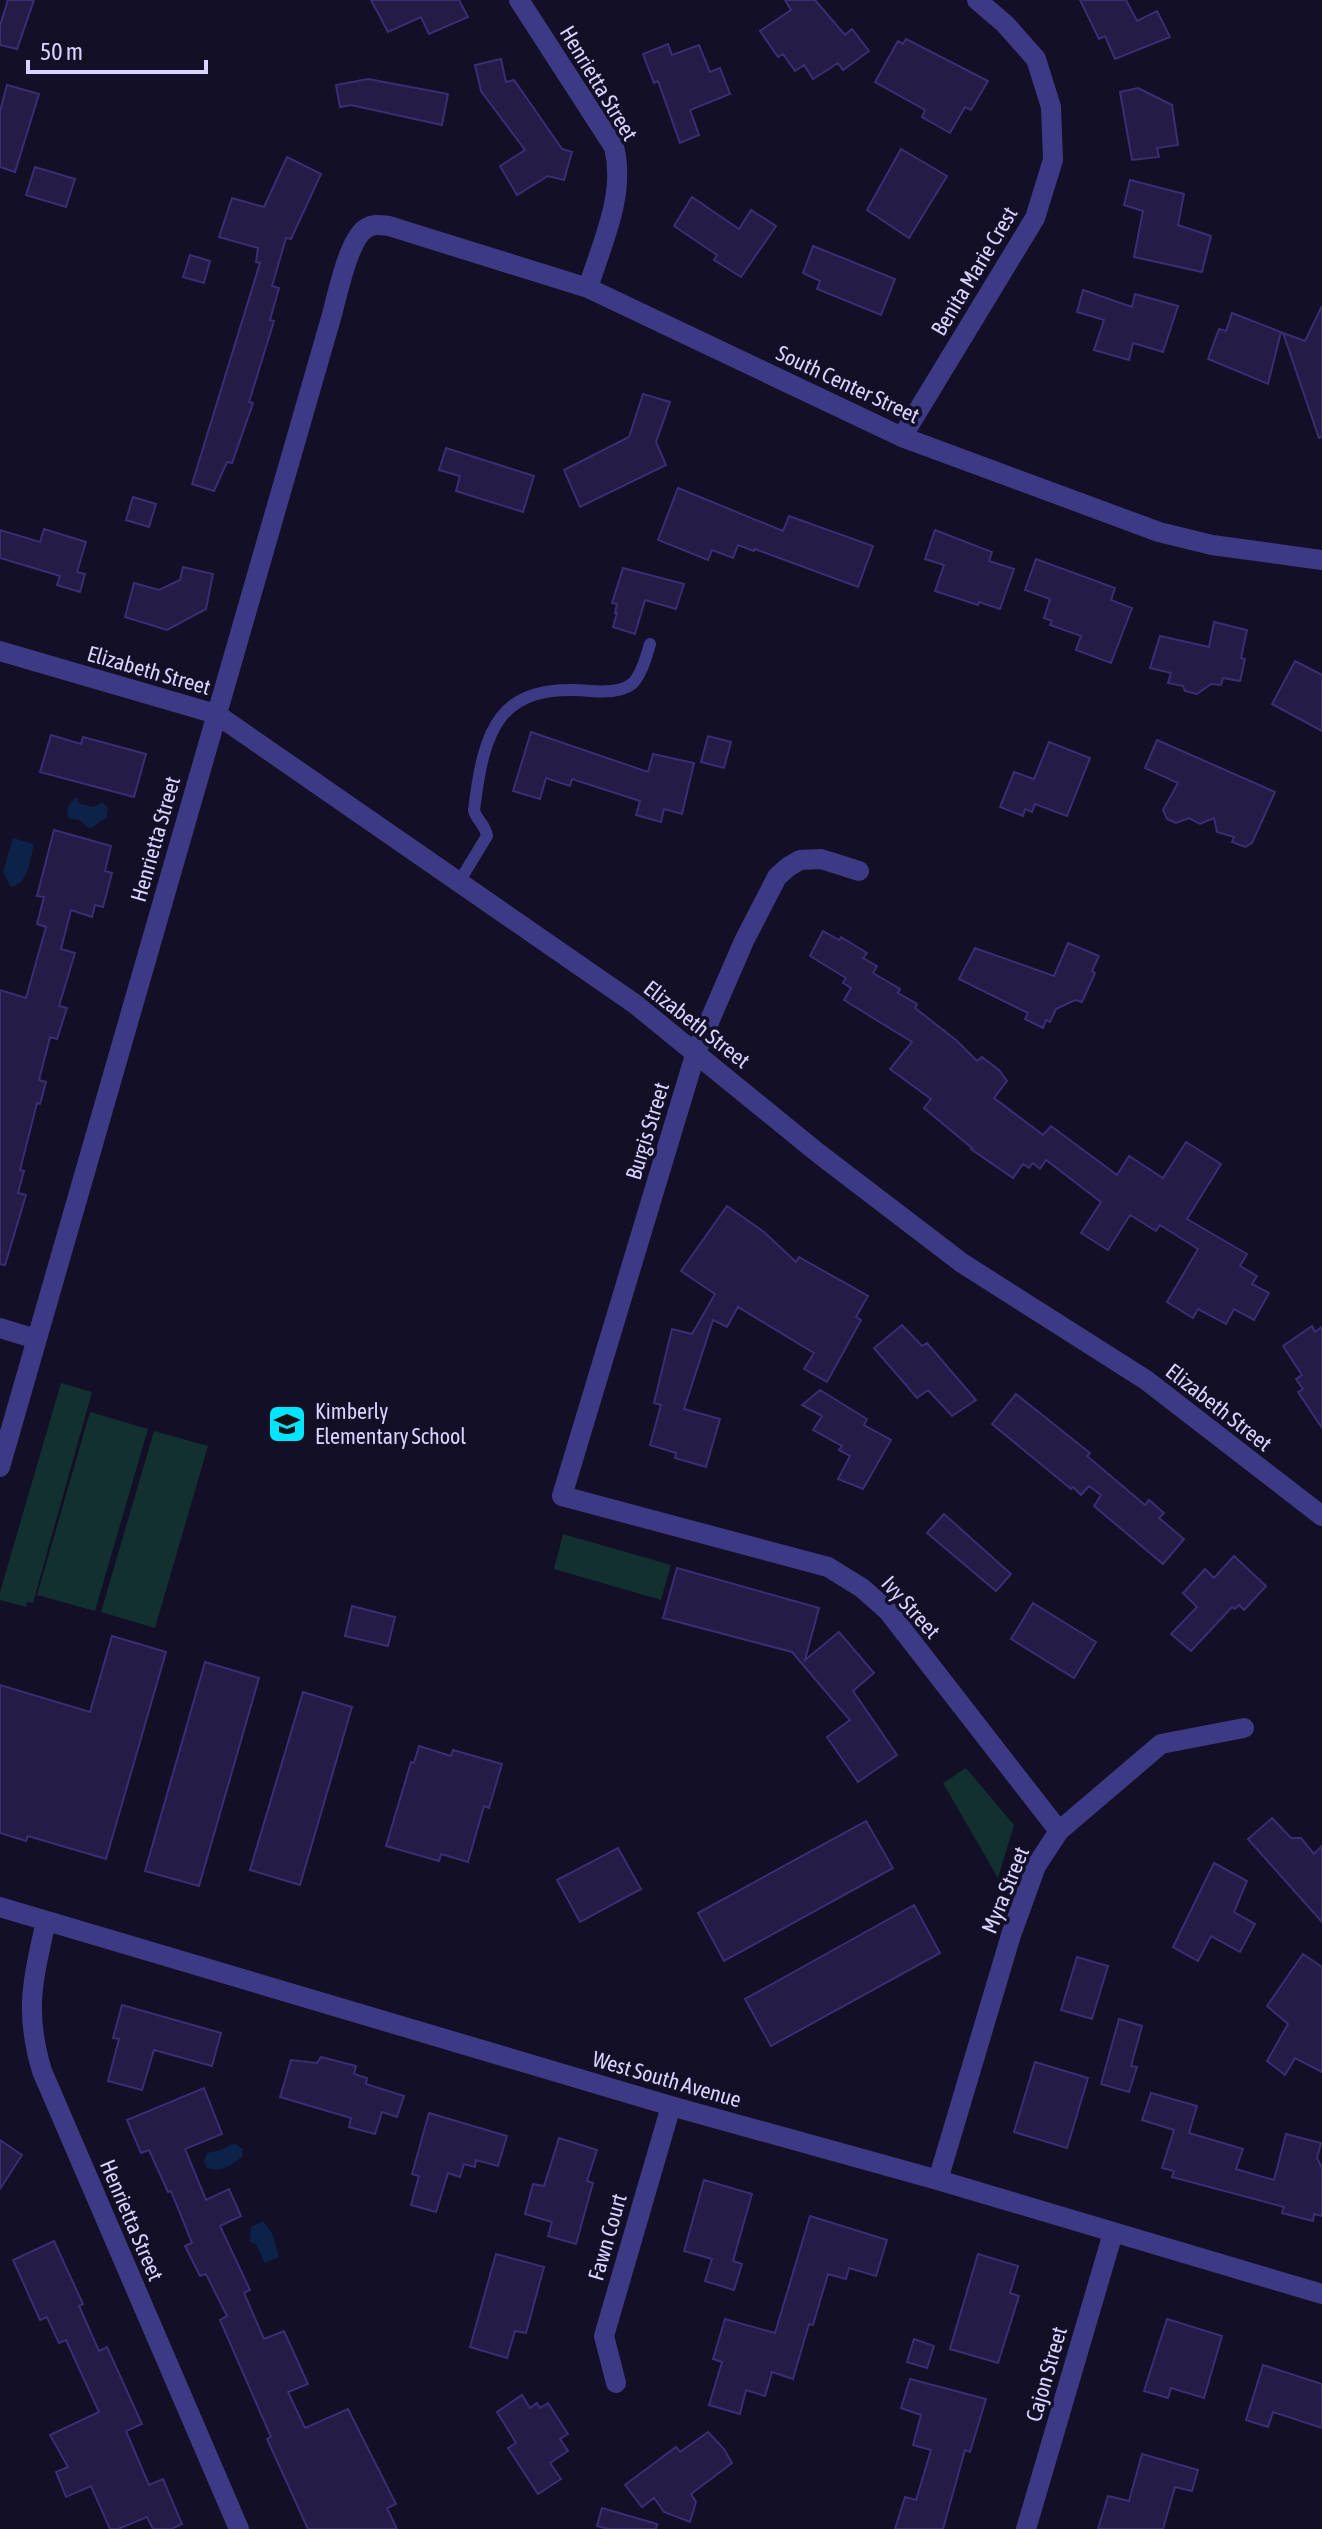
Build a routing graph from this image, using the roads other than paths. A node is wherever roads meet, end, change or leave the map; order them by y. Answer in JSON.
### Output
{"nodes":[{"id":1,"x":519,"y":0,"type":"edge"},
{"id":2,"x":977,"y":0,"type":"edge"},
{"id":3,"x":365,"y":229,"type":"joint"},
{"id":4,"x":588,"y":288,"type":"junction"},
{"id":5,"x":902,"y":437,"type":"junction"},
{"id":6,"x":1322,"y":560,"type":"edge"},
{"id":7,"x":650,"y":644,"type":"dead end"},
{"id":8,"x":0,"y":651,"type":"edge"},
{"id":9,"x":216,"y":714,"type":"junction"},
{"id":10,"x":859,"y":871,"type":"dead end"},
{"id":11,"x":459,"y":882,"type":"junction"},
{"id":12,"x":696,"y":1052,"type":"junction"},
{"id":13,"x":0,"y":1328,"type":"edge"},
{"id":14,"x":36,"y":1339,"type":"junction"},
{"id":15,"x":0,"y":1467,"type":"edge"},
{"id":16,"x":562,"y":1496,"type":"joint"},
{"id":17,"x":1322,"y":1516,"type":"edge"},
{"id":18,"x":1244,"y":1728,"type":"dead end"},
{"id":19,"x":1059,"y":1831,"type":"junction"},
{"id":20,"x":0,"y":1907,"type":"edge"},
{"id":21,"x":46,"y":1921,"type":"junction"},
{"id":22,"x":671,"y":2106,"type":"junction"},
{"id":23,"x":938,"y":2180,"type":"junction"},
{"id":24,"x":1113,"y":2233,"type":"junction"},
{"id":25,"x":1322,"y":2294,"type":"edge"},
{"id":26,"x":616,"y":2383,"type":"dead end"},
{"id":27,"x":239,"y":2529,"type":"edge"},
{"id":28,"x":1026,"y":2529,"type":"edge"}],
"edges":[{"from":1,"to":4,"type":"street","name":"Henrietta Street"},
{"from":2,"to":5,"type":"street","name":"Benita Marie Crest"},
{"from":3,"to":4,"type":"street","name":"South Center Street"},
{"from":3,"to":9,"type":"street","name":"Henrietta Street"},
{"from":4,"to":5,"type":"street","name":"South Center Street"},
{"from":5,"to":6,"type":"street","name":"South Center Street"},
{"from":7,"to":11,"type":"lane"},
{"from":8,"to":9,"type":"street","name":"Elizabeth Street"},
{"from":9,"to":11,"type":"street","name":"Elizabeth Street"},
{"from":9,"to":14,"type":"street","name":"Henrietta Street"},
{"from":10,"to":12,"type":"street","name":"Burgis Street"},
{"from":11,"to":12,"type":"street","name":"Elizabeth Street"},
{"from":12,"to":16,"type":"street","name":"Burgis Street"},
{"from":12,"to":17,"type":"street","name":"Elizabeth Street"},
{"from":13,"to":14,"type":"street"},
{"from":14,"to":15,"type":"street","name":"Henrietta Street"},
{"from":16,"to":19,"type":"street","name":"Ivy Street"},
{"from":18,"to":19,"type":"street","name":"Myra Street"},
{"from":19,"to":23,"type":"street","name":"Myra Street"},
{"from":20,"to":21,"type":"street","name":"West South Avenue"},
{"from":21,"to":22,"type":"street","name":"West South Avenue"},
{"from":21,"to":27,"type":"street","name":"Henrietta Street"},
{"from":22,"to":23,"type":"street","name":"West South Avenue"},
{"from":22,"to":26,"type":"street","name":"Fawn Court"},
{"from":23,"to":24,"type":"street","name":"West South Avenue"},
{"from":24,"to":25,"type":"street","name":"West South Avenue"},
{"from":24,"to":28,"type":"street","name":"Cajon Street"}]}
